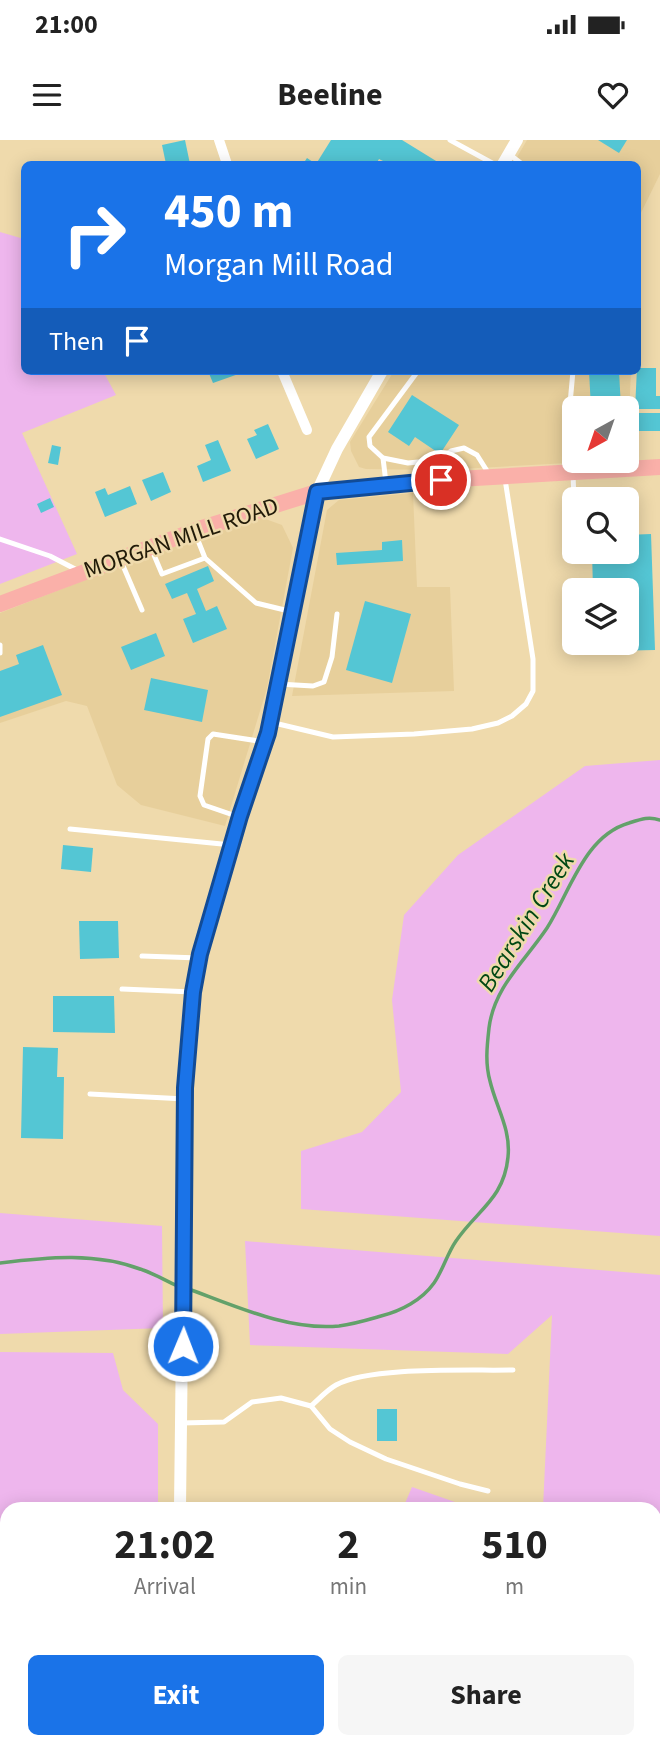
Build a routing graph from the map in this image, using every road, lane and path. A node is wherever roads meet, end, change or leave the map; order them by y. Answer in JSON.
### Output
{"nodes":[{"id":1,"x":219,"y":140,"type":"edge"},
{"id":2,"x":450,"y":140,"type":"edge"},
{"id":3,"x":517,"y":140,"type":"edge"},
{"id":4,"x":506,"y":160,"type":"edge"},
{"id":5,"x":226,"y":161,"type":"edge"},
{"id":6,"x":488,"y":161,"type":"edge"},
{"id":7,"x":284,"y":375,"type":"edge"},
{"id":8,"x":380,"y":375,"type":"edge"},
{"id":9,"x":415,"y":375,"type":"edge"},
{"id":10,"x":573,"y":375,"type":"edge"},
{"id":11,"x":572,"y":396,"type":"edge"},
{"id":12,"x":307,"y":430,"type":"dead end"},
{"id":13,"x":383,"y":458,"type":"junction"},
{"id":14,"x":660,"y":468,"type":"edge"},
{"id":15,"x":639,"y":469,"type":"edge"},
{"id":16,"x":562,"y":472,"type":"edge"},
{"id":17,"x":498,"y":476,"type":"junction"},
{"id":18,"x":386,"y":485,"type":"junction"},
{"id":19,"x":317,"y":492,"type":"junction"},
{"id":20,"x":194,"y":531,"type":"junction"},
{"id":21,"x":0,"y":539,"type":"edge"},
{"id":22,"x":151,"y":547,"type":"junction"},
{"id":23,"x":205,"y":558,"type":"junction"},
{"id":24,"x":120,"y":559,"type":"junction"},
{"id":25,"x":82,"y":572,"type":"junction"},
{"id":26,"x":0,"y":604,"type":"edge"},
{"id":27,"x":142,"y":610,"type":"dead end"},
{"id":28,"x":293,"y":612,"type":"junction"},
{"id":29,"x":337,"y":614,"type":"dead end"},
{"id":30,"x":0,"y":645,"type":"edge"},
{"id":31,"x":0,"y":653,"type":"edge"},
{"id":32,"x":278,"y":684,"type":"junction"},
{"id":33,"x":270,"y":722,"type":"junction"},
{"id":34,"x":265,"y":741,"type":"junction"},
{"id":35,"x":240,"y":818,"type":"junction"},
{"id":36,"x":70,"y":829,"type":"dead end"},
{"id":37,"x":232,"y":845,"type":"junction"},
{"id":38,"x":142,"y":956,"type":"dead end"},
{"id":39,"x":199,"y":958,"type":"junction"},
{"id":40,"x":122,"y":989,"type":"dead end"},
{"id":41,"x":193,"y":992,"type":"junction"},
{"id":42,"x":90,"y":1094,"type":"dead end"},
{"id":43,"x":185,"y":1099,"type":"junction"},
{"id":44,"x":513,"y":1370,"type":"dead end"},
{"id":45,"x":311,"y":1406,"type":"junction"},
{"id":46,"x":181,"y":1423,"type":"junction"},
{"id":47,"x":488,"y":1491,"type":"dead end"},
{"id":48,"x":180,"y":1502,"type":"edge"}],
"edges":[{"from":1,"to":5,"type":"street"},
{"from":2,"to":6,"type":"lane"},
{"from":3,"to":4,"type":"street"},
{"from":7,"to":12,"type":"street"},
{"from":8,"to":19,"type":"street"},
{"from":9,"to":13,"type":"lane"},
{"from":10,"to":11,"type":"lane"},
{"from":13,"to":17,"type":"lane"},
{"from":13,"to":18,"type":"lane"},
{"from":14,"to":15,"type":"main road","name":"MORGAN MILL ROAD"},
{"from":16,"to":17,"type":"main road","name":"MORGAN MILL ROAD"},
{"from":17,"to":18,"type":"main road","name":"MORGAN MILL ROAD"},
{"from":17,"to":33,"type":"lane"},
{"from":18,"to":19,"type":"main road","name":"MORGAN MILL ROAD"},
{"from":19,"to":20,"type":"main road","name":"MORGAN MILL ROAD"},
{"from":19,"to":28,"type":"street"},
{"from":20,"to":22,"type":"main road","name":"MORGAN MILL ROAD"},
{"from":20,"to":23,"type":"lane"},
{"from":21,"to":25,"type":"lane"},
{"from":22,"to":23,"type":"lane"},
{"from":22,"to":24,"type":"main road","name":"MORGAN MILL ROAD"},
{"from":23,"to":28,"type":"lane"},
{"from":24,"to":25,"type":"main road","name":"MORGAN MILL ROAD"},
{"from":24,"to":27,"type":"lane"},
{"from":25,"to":26,"type":"main road","name":"MORGAN MILL ROAD"},
{"from":28,"to":32,"type":"street"},
{"from":29,"to":32,"type":"lane"},
{"from":30,"to":31,"type":"lane"},
{"from":32,"to":33,"type":"street"},
{"from":33,"to":34,"type":"street"},
{"from":34,"to":35,"type":"street"},
{"from":34,"to":35,"type":"lane"},
{"from":35,"to":37,"type":"street"},
{"from":36,"to":37,"type":"lane"},
{"from":37,"to":39,"type":"street"},
{"from":38,"to":39,"type":"lane"},
{"from":39,"to":41,"type":"street"},
{"from":40,"to":41,"type":"lane"},
{"from":41,"to":43,"type":"street"},
{"from":42,"to":43,"type":"lane"},
{"from":43,"to":46,"type":"street"},
{"from":44,"to":45,"type":"lane"},
{"from":45,"to":46,"type":"lane"},
{"from":45,"to":47,"type":"lane"},
{"from":46,"to":48,"type":"street"}]}
